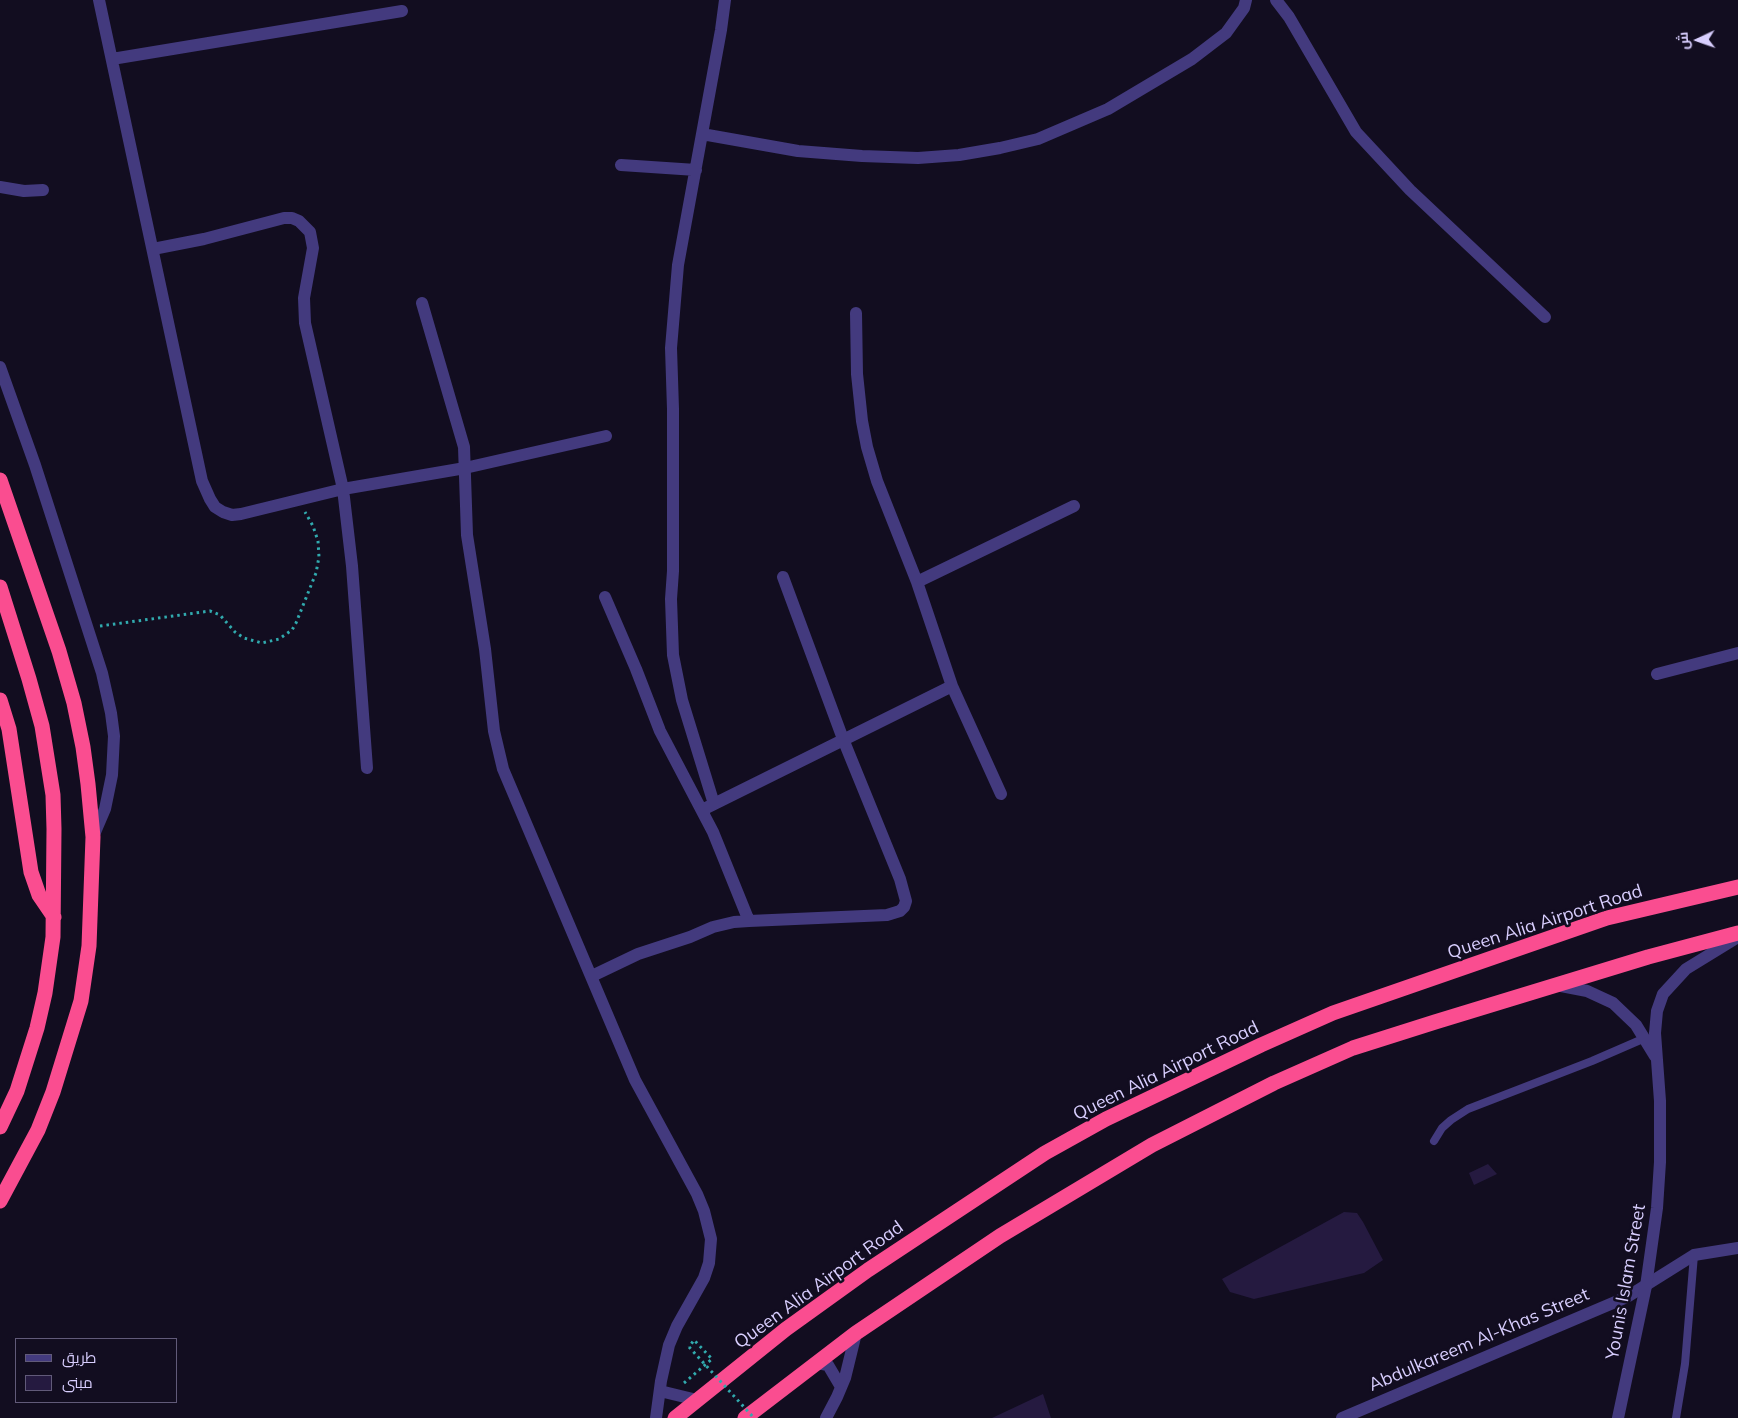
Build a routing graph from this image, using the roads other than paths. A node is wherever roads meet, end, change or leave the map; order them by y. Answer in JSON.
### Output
{"nodes":[{"id":1,"x":99,"y":0,"type":"edge"},
{"id":2,"x":724,"y":0,"type":"edge"},
{"id":3,"x":1246,"y":0,"type":"edge"},
{"id":4,"x":1276,"y":0,"type":"edge"},
{"id":5,"x":402,"y":11,"type":"dead end"},
{"id":6,"x":112,"y":59,"type":"junction"},
{"id":7,"x":702,"y":134,"type":"junction"},
{"id":8,"x":621,"y":165,"type":"dead end"},
{"id":9,"x":696,"y":170,"type":"junction"},
{"id":10,"x":0,"y":187,"type":"edge"},
{"id":11,"x":43,"y":190,"type":"dead end"},
{"id":12,"x":153,"y":249,"type":"junction"},
{"id":13,"x":422,"y":303,"type":"dead end"},
{"id":14,"x":856,"y":313,"type":"dead end"},
{"id":15,"x":1545,"y":317,"type":"dead end"},
{"id":16,"x":0,"y":367,"type":"edge"},
{"id":17,"x":606,"y":436,"type":"dead end"},
{"id":18,"x":465,"y":468,"type":"junction"},
{"id":19,"x":0,"y":480,"type":"edge"},
{"id":20,"x":343,"y":489,"type":"junction"},
{"id":21,"x":1074,"y":506,"type":"dead end"},
{"id":22,"x":783,"y":578,"type":"dead end"},
{"id":23,"x":917,"y":582,"type":"junction"},
{"id":24,"x":0,"y":587,"type":"edge"},
{"id":25,"x":605,"y":597,"type":"dead end"},
{"id":26,"x":1738,"y":653,"type":"edge"},
{"id":27,"x":1657,"y":674,"type":"dead end"},
{"id":28,"x":952,"y":686,"type":"junction"},
{"id":29,"x":0,"y":700,"type":"edge"},
{"id":30,"x":4,"y":726,"type":"edge"},
{"id":31,"x":843,"y":739,"type":"junction"},
{"id":32,"x":367,"y":768,"type":"dead end"},
{"id":33,"x":1001,"y":794,"type":"dead end"},
{"id":34,"x":714,"y":804,"type":"junction"},
{"id":35,"x":702,"y":810,"type":"junction"},
{"id":36,"x":93,"y":837,"type":"junction"},
{"id":37,"x":1738,"y":887,"type":"edge"},
{"id":38,"x":54,"y":917,"type":"junction"},
{"id":39,"x":749,"y":921,"type":"junction"},
{"id":40,"x":1738,"y":933,"type":"edge"},
{"id":41,"x":1738,"y":937,"type":"edge"},
{"id":42,"x":592,"y":976,"type":"junction"},
{"id":43,"x":1556,"y":985,"type":"junction"},
{"id":44,"x":1645,"y":1038,"type":"junction"},
{"id":45,"x":1657,"y":1060,"type":"junction"},
{"id":46,"x":0,"y":1126,"type":"edge"},
{"id":47,"x":1434,"y":1141,"type":"dead end"},
{"id":48,"x":0,"y":1202,"type":"edge"},
{"id":49,"x":1738,"y":1248,"type":"edge"},
{"id":50,"x":1694,"y":1255,"type":"junction"},
{"id":51,"x":1646,"y":1286,"type":"junction"},
{"id":52,"x":856,"y":1333,"type":"junction"},
{"id":53,"x":816,"y":1363,"type":"junction"},
{"id":54,"x":841,"y":1387,"type":"junction"},
{"id":55,"x":660,"y":1391,"type":"junction"},
{"id":56,"x":697,"y":1400,"type":"junction"},
{"id":57,"x":656,"y":1418,"type":"edge"},
{"id":58,"x":675,"y":1418,"type":"edge"},
{"id":59,"x":745,"y":1418,"type":"edge"},
{"id":60,"x":826,"y":1418,"type":"edge"},
{"id":61,"x":1342,"y":1418,"type":"edge"},
{"id":62,"x":1618,"y":1418,"type":"edge"},
{"id":63,"x":1676,"y":1418,"type":"edge"}],
"edges":[{"from":1,"to":6,"type":"street"},
{"from":2,"to":7,"type":"street"},
{"from":3,"to":7,"type":"street"},
{"from":4,"to":15,"type":"street"},
{"from":5,"to":6,"type":"street"},
{"from":6,"to":12,"type":"street"},
{"from":7,"to":9,"type":"street"},
{"from":8,"to":9,"type":"street"},
{"from":9,"to":34,"type":"street"},
{"from":10,"to":11,"type":"street"},
{"from":12,"to":20,"type":"street"},
{"from":12,"to":20,"type":"street"},
{"from":13,"to":18,"type":"street"},
{"from":14,"to":23,"type":"street"},
{"from":16,"to":36,"type":"street"},
{"from":17,"to":18,"type":"street"},
{"from":18,"to":20,"type":"street"},
{"from":18,"to":42,"type":"street"},
{"from":19,"to":36,"type":"highway"},
{"from":20,"to":32,"type":"street"},
{"from":21,"to":23,"type":"street"},
{"from":22,"to":31,"type":"street"},
{"from":23,"to":28,"type":"street"},
{"from":24,"to":38,"type":"highway"},
{"from":25,"to":35,"type":"street"},
{"from":26,"to":27,"type":"street"},
{"from":28,"to":31,"type":"street"},
{"from":28,"to":33,"type":"street"},
{"from":29,"to":30,"type":"highway"},
{"from":30,"to":38,"type":"highway"},
{"from":31,"to":34,"type":"street"},
{"from":31,"to":39,"type":"street"},
{"from":34,"to":35,"type":"street"},
{"from":35,"to":39,"type":"street"},
{"from":36,"to":48,"type":"highway"},
{"from":37,"to":56,"type":"highway","name":"Queen Alia Airport Road"},
{"from":38,"to":46,"type":"highway"},
{"from":39,"to":42,"type":"street"},
{"from":40,"to":43,"type":"highway"},
{"from":41,"to":45,"type":"street","name":"Younis Islam Street"},
{"from":42,"to":55,"type":"street"},
{"from":43,"to":44,"type":"street","name":"Younis Islam Street"},
{"from":43,"to":52,"type":"highway"},
{"from":44,"to":45,"type":"street","name":"Younis Islam Street"},
{"from":44,"to":47,"type":"lane"},
{"from":45,"to":51,"type":"street","name":"Younis Islam Street"},
{"from":49,"to":50,"type":"street","name":"Abdulkareem Al-Khas Street"},
{"from":50,"to":51,"type":"street","name":"Abdulkareem Al-Khas Street"},
{"from":50,"to":63,"type":"lane"},
{"from":51,"to":61,"type":"street","name":"Abdulkareem Al-Khas Street"},
{"from":51,"to":62,"type":"street","name":"Younis Islam Street"},
{"from":52,"to":53,"type":"highway"},
{"from":52,"to":54,"type":"street"},
{"from":53,"to":54,"type":"street"},
{"from":53,"to":59,"type":"highway"},
{"from":54,"to":60,"type":"street"},
{"from":55,"to":56,"type":"street"},
{"from":55,"to":57,"type":"street"},
{"from":56,"to":58,"type":"highway","name":"Queen Alia Airport Road"}]}
